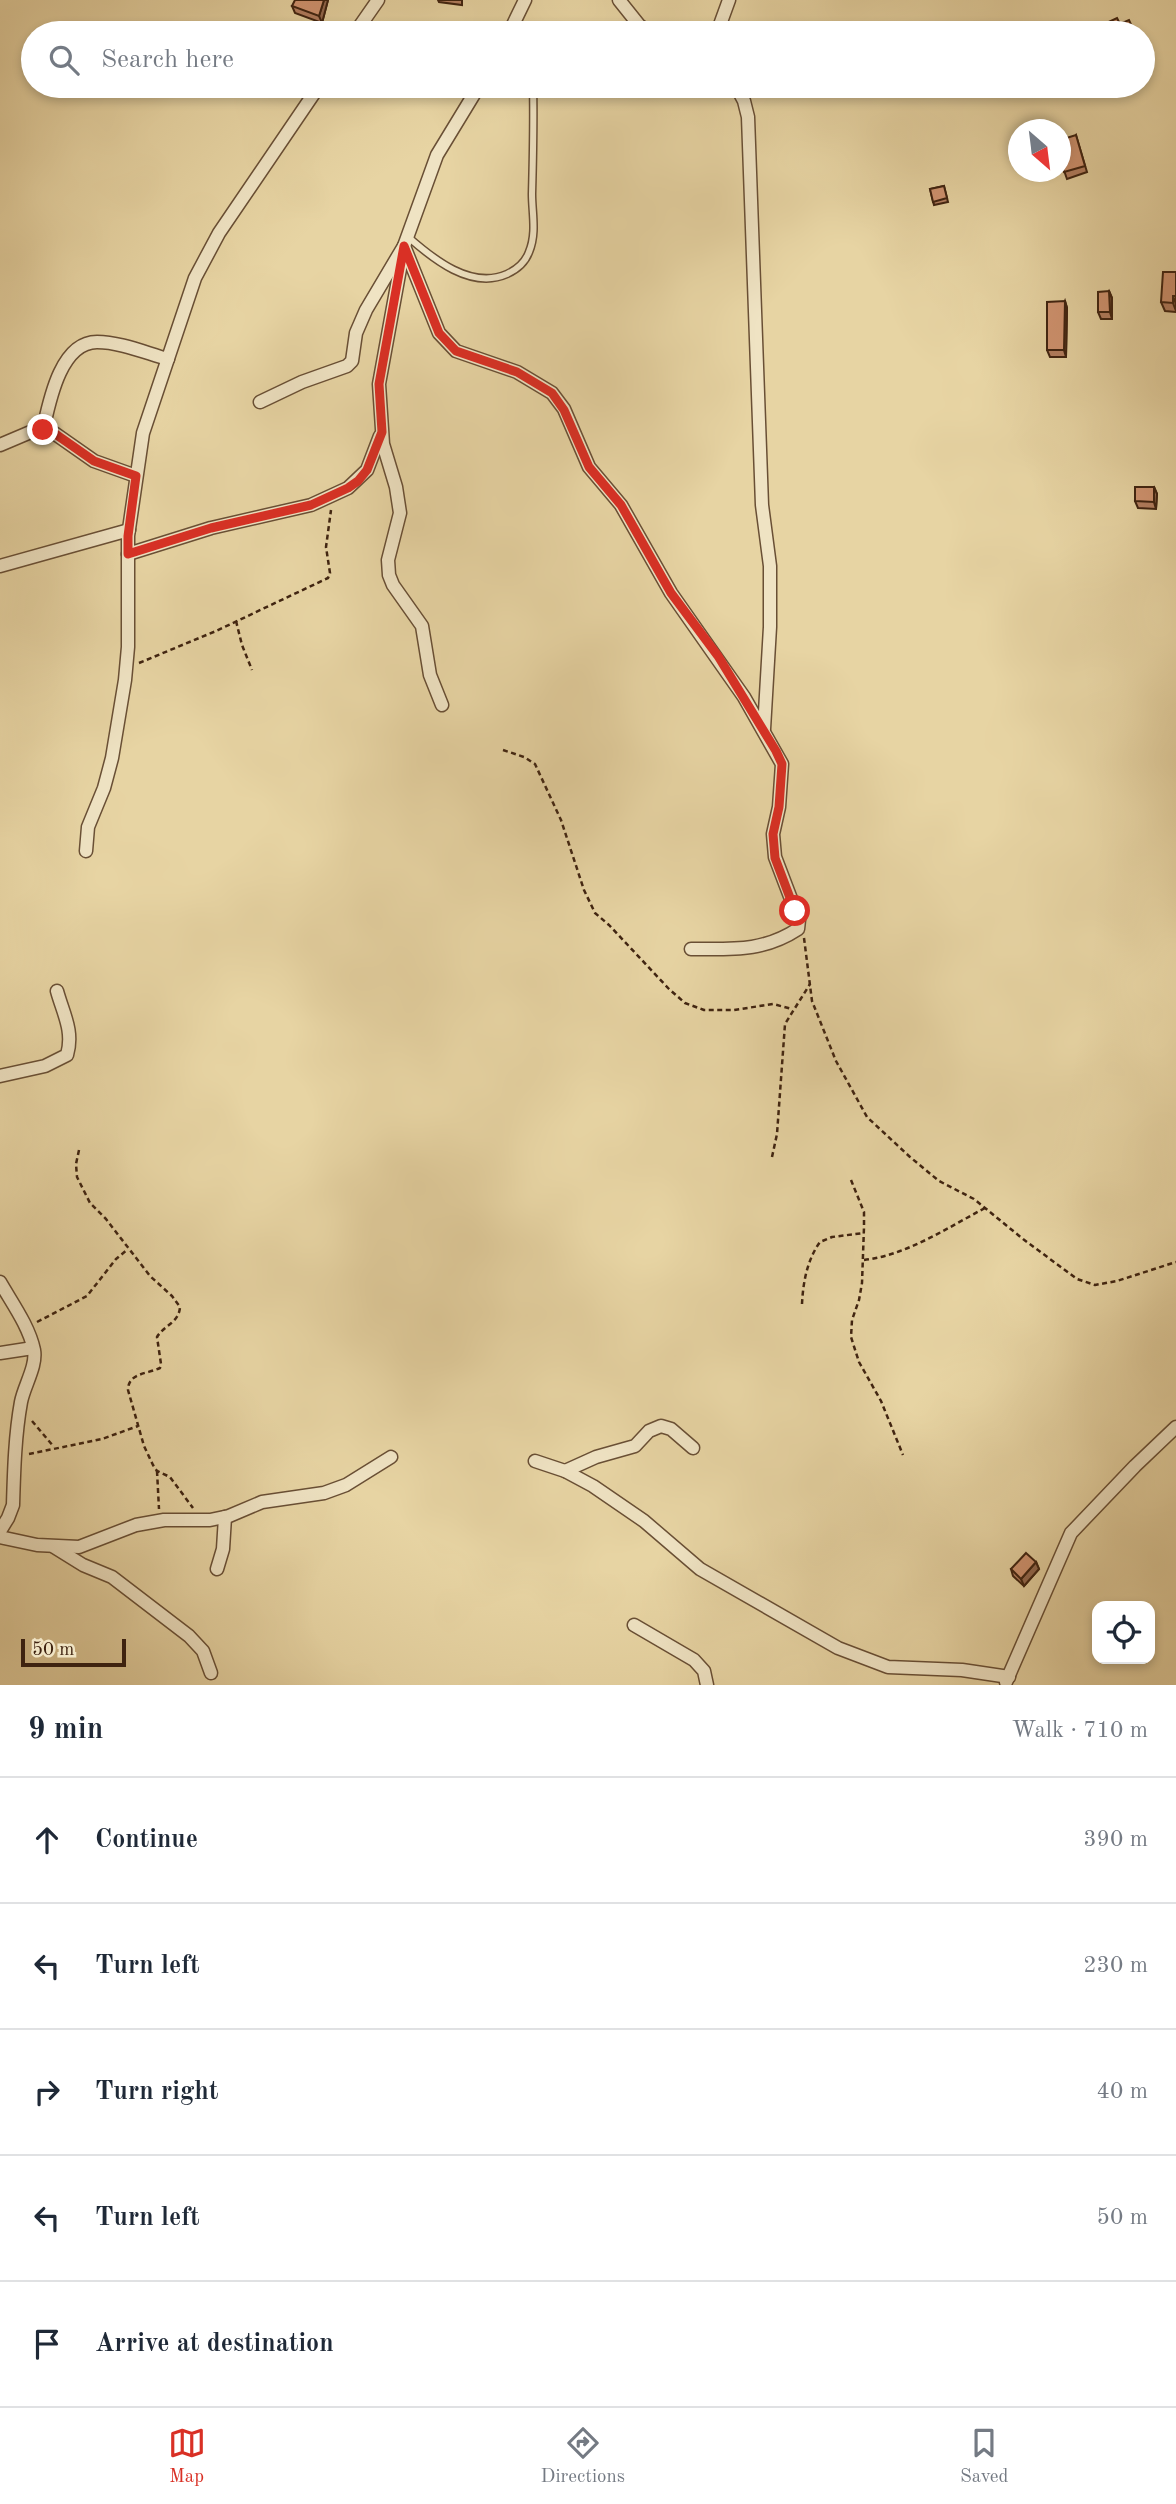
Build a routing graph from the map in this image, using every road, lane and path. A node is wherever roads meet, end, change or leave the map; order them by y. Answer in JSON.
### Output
{"nodes":[{"id":1,"x":378,"y":0,"type":"edge"},
{"id":2,"x":525,"y":0,"type":"edge"},
{"id":3,"x":619,"y":0,"type":"edge"},
{"id":4,"x":729,"y":0,"type":"edge"},
{"id":5,"x":363,"y":21,"type":"edge"},
{"id":6,"x":515,"y":21,"type":"edge"},
{"id":7,"x":636,"y":21,"type":"edge"},
{"id":8,"x":722,"y":21,"type":"edge"},
{"id":9,"x":311,"y":98,"type":"edge"},
{"id":10,"x":472,"y":98,"type":"edge"},
{"id":11,"x":533,"y":98,"type":"edge"},
{"id":12,"x":742,"y":98,"type":"edge"},
{"id":13,"x":406,"y":241,"type":"junction"},
{"id":14,"x":167,"y":359,"type":"junction"},
{"id":15,"x":260,"y":402,"type":"dead end"},
{"id":16,"x":43,"y":430,"type":"junction"},
{"id":17,"x":382,"y":432,"type":"junction"},
{"id":18,"x":0,"y":445,"type":"edge"},
{"id":19,"x":136,"y":476,"type":"junction"},
{"id":20,"x":329,"y":497,"type":"junction"},
{"id":21,"x":129,"y":530,"type":"junction"},
{"id":22,"x":128,"y":554,"type":"junction"},
{"id":23,"x":0,"y":566,"type":"edge"},
{"id":24,"x":236,"y":621,"type":"junction"},
{"id":25,"x":126,"y":668,"type":"junction"},
{"id":26,"x":252,"y":670,"type":"dead end"},
{"id":27,"x":442,"y":705,"type":"dead end"},
{"id":28,"x":764,"y":730,"type":"junction"},
{"id":29,"x":503,"y":750,"type":"dead end"},
{"id":30,"x":86,"y":851,"type":"dead end"},
{"id":31,"x":799,"y":926,"type":"junction"},
{"id":32,"x":691,"y":949,"type":"dead end"},
{"id":33,"x":810,"y":984,"type":"junction"},
{"id":34,"x":57,"y":991,"type":"dead end"},
{"id":35,"x":792,"y":1009,"type":"junction"},
{"id":36,"x":0,"y":1076,"type":"edge"},
{"id":37,"x":79,"y":1150,"type":"dead end"},
{"id":38,"x":772,"y":1157,"type":"dead end"},
{"id":39,"x":851,"y":1180,"type":"dead end"},
{"id":40,"x":985,"y":1208,"type":"junction"},
{"id":41,"x":864,"y":1233,"type":"junction"},
{"id":42,"x":128,"y":1249,"type":"junction"},
{"id":43,"x":863,"y":1260,"type":"junction"},
{"id":44,"x":1176,"y":1262,"type":"edge"},
{"id":45,"x":0,"y":1282,"type":"edge"},
{"id":46,"x":802,"y":1304,"type":"dead end"},
{"id":47,"x":24,"y":1326,"type":"junction"},
{"id":48,"x":33,"y":1348,"type":"junction"},
{"id":49,"x":0,"y":1353,"type":"edge"},
{"id":50,"x":20,"y":1415,"type":"junction"},
{"id":51,"x":138,"y":1426,"type":"junction"},
{"id":52,"x":1176,"y":1427,"type":"edge"},
{"id":53,"x":54,"y":1447,"type":"junction"},
{"id":54,"x":692,"y":1448,"type":"dead end"},
{"id":55,"x":903,"y":1455,"type":"dead end"},
{"id":56,"x":16,"y":1457,"type":"junction"},
{"id":57,"x":391,"y":1457,"type":"dead end"},
{"id":58,"x":535,"y":1461,"type":"dead end"},
{"id":59,"x":157,"y":1471,"type":"junction"},
{"id":60,"x":565,"y":1471,"type":"junction"},
{"id":61,"x":225,"y":1517,"type":"junction"},
{"id":62,"x":200,"y":1520,"type":"junction"},
{"id":63,"x":158,"y":1521,"type":"junction"},
{"id":64,"x":0,"y":1531,"type":"edge"},
{"id":65,"x":0,"y":1537,"type":"edge"},
{"id":66,"x":54,"y":1547,"type":"junction"},
{"id":67,"x":217,"y":1569,"type":"dead end"},
{"id":68,"x":634,"y":1625,"type":"dead end"},
{"id":69,"x":211,"y":1673,"type":"dead end"},
{"id":70,"x":1006,"y":1681,"type":"edge"},
{"id":71,"x":706,"y":1685,"type":"edge"}],
"edges":[{"from":1,"to":5,"type":"street"},
{"from":2,"to":6,"type":"street"},
{"from":3,"to":7,"type":"street"},
{"from":4,"to":8,"type":"street"},
{"from":9,"to":14,"type":"street"},
{"from":10,"to":13,"type":"street"},
{"from":11,"to":13,"type":"lane"},
{"from":12,"to":28,"type":"street"},
{"from":13,"to":15,"type":"street"},
{"from":13,"to":17,"type":"street"},
{"from":13,"to":28,"type":"street"},
{"from":14,"to":16,"type":"street"},
{"from":14,"to":19,"type":"street"},
{"from":16,"to":18,"type":"street"},
{"from":16,"to":19,"type":"street"},
{"from":17,"to":20,"type":"street"},
{"from":17,"to":27,"type":"street"},
{"from":19,"to":21,"type":"street"},
{"from":20,"to":22,"type":"street"},
{"from":20,"to":24,"type":"path"},
{"from":21,"to":22,"type":"street"},
{"from":21,"to":23,"type":"street"},
{"from":22,"to":25,"type":"street"},
{"from":24,"to":25,"type":"path"},
{"from":24,"to":26,"type":"path"},
{"from":25,"to":30,"type":"street"},
{"from":28,"to":31,"type":"street"},
{"from":29,"to":35,"type":"path"},
{"from":31,"to":32,"type":"street"},
{"from":31,"to":33,"type":"path"},
{"from":33,"to":35,"type":"path"},
{"from":33,"to":40,"type":"path"},
{"from":34,"to":36,"type":"street"},
{"from":35,"to":38,"type":"path"},
{"from":37,"to":42,"type":"path"},
{"from":39,"to":41,"type":"path"},
{"from":40,"to":43,"type":"path"},
{"from":40,"to":44,"type":"path"},
{"from":41,"to":43,"type":"path"},
{"from":41,"to":46,"type":"path"},
{"from":42,"to":47,"type":"path"},
{"from":42,"to":51,"type":"path"},
{"from":43,"to":55,"type":"path"},
{"from":45,"to":47,"type":"street"},
{"from":47,"to":48,"type":"street"},
{"from":48,"to":49,"type":"street"},
{"from":48,"to":50,"type":"street"},
{"from":50,"to":53,"type":"path"},
{"from":50,"to":56,"type":"street"},
{"from":51,"to":53,"type":"path"},
{"from":51,"to":59,"type":"path"},
{"from":52,"to":70,"type":"street"},
{"from":53,"to":56,"type":"path"},
{"from":54,"to":60,"type":"street"},
{"from":56,"to":64,"type":"street"},
{"from":57,"to":61,"type":"street"},
{"from":58,"to":60,"type":"street"},
{"from":59,"to":62,"type":"path"},
{"from":59,"to":63,"type":"path"},
{"from":60,"to":70,"type":"street"},
{"from":61,"to":62,"type":"street"},
{"from":61,"to":67,"type":"street"},
{"from":62,"to":63,"type":"street"},
{"from":63,"to":66,"type":"street"},
{"from":65,"to":66,"type":"street"},
{"from":66,"to":69,"type":"street"},
{"from":68,"to":71,"type":"street"}]}
